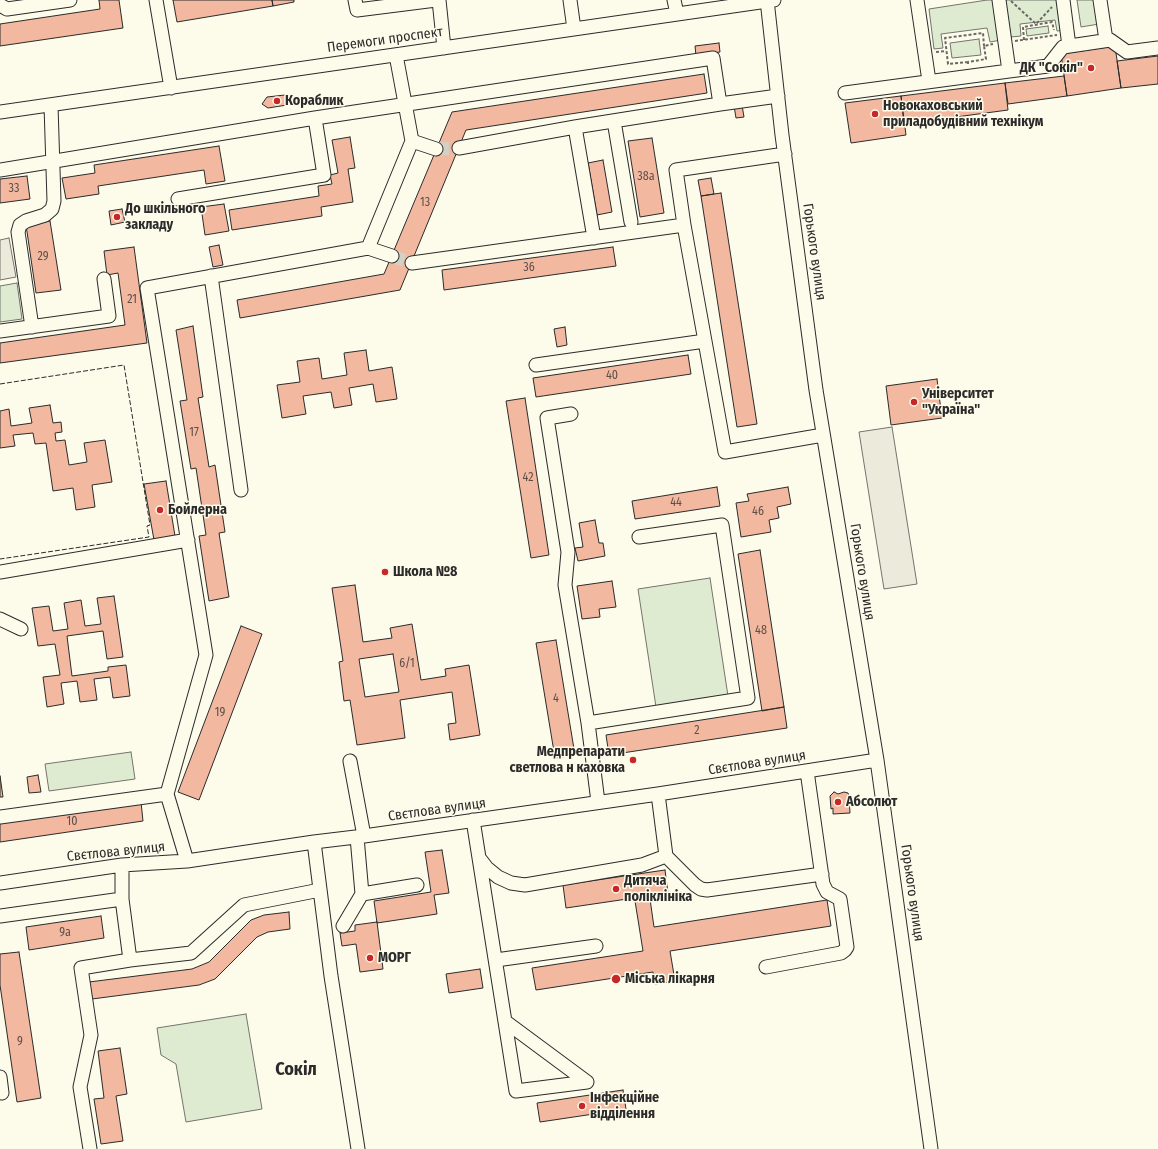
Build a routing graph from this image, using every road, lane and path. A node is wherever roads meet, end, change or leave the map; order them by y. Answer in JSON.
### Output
{"nodes":[{"id":1,"x":70,"y":0,"type":"edge"},
{"id":2,"x":156,"y":0,"type":"edge"},
{"id":3,"x":355,"y":0,"type":"edge"},
{"id":4,"x":438,"y":0,"type":"edge"},
{"id":5,"x":570,"y":0,"type":"edge"},
{"id":6,"x":674,"y":0,"type":"edge"},
{"id":7,"x":769,"y":0,"type":"edge"},
{"id":8,"x":917,"y":0,"type":"edge"},
{"id":9,"x":999,"y":0,"type":"edge"},
{"id":10,"x":1010,"y":0,"type":"edge"},
{"id":11,"x":1100,"y":0,"type":"edge"},
{"id":12,"x":1058,"y":2,"type":"edge"},
{"id":13,"x":0,"y":5,"type":"edge"},
{"id":14,"x":705,"y":5,"type":"edge"},
{"id":15,"x":677,"y":14,"type":"junction"},
{"id":16,"x":1036,"y":24,"type":"junction"},
{"id":17,"x":574,"y":29,"type":"junction"},
{"id":18,"x":1054,"y":35,"type":"junction"},
{"id":19,"x":1024,"y":40,"type":"junction"},
{"id":20,"x":1069,"y":40,"type":"junction"},
{"id":21,"x":1106,"y":40,"type":"junction"},
{"id":22,"x":1005,"y":42,"type":"junction"},
{"id":23,"x":984,"y":46,"type":"junction"},
{"id":24,"x":444,"y":48,"type":"junction"},
{"id":25,"x":1158,"y":48,"type":"edge"},
{"id":26,"x":396,"y":55,"type":"junction"},
{"id":27,"x":968,"y":62,"type":"junction"},
{"id":28,"x":1010,"y":71,"type":"junction"},
{"id":29,"x":970,"y":76,"type":"junction"},
{"id":30,"x":929,"y":82,"type":"junction"},
{"id":31,"x":171,"y":88,"type":"junction"},
{"id":32,"x":844,"y":93,"type":"dead end"},
{"id":33,"x":778,"y":96,"type":"junction"},
{"id":34,"x":720,"y":104,"type":"junction"},
{"id":35,"x":50,"y":105,"type":"junction"},
{"id":36,"x":405,"y":105,"type":"junction"},
{"id":37,"x":0,"y":112,"type":"edge"},
{"id":38,"x":315,"y":118,"type":"junction"},
{"id":39,"x":614,"y":121,"type":"junction"},
{"id":40,"x":576,"y":127,"type":"junction"},
{"id":41,"x":412,"y":141,"type":"junction"},
{"id":42,"x":459,"y":148,"type":"tunnel mouth"},
{"id":43,"x":436,"y":149,"type":"tunnel mouth"},
{"id":44,"x":785,"y":154,"type":"junction"},
{"id":45,"x":53,"y":162,"type":"junction"},
{"id":46,"x":0,"y":170,"type":"edge"},
{"id":47,"x":178,"y":199,"type":"dead end"},
{"id":48,"x":631,"y":222,"type":"dead end"},
{"id":49,"x":684,"y":225,"type":"junction"},
{"id":50,"x":594,"y":238,"type":"junction"},
{"id":51,"x":368,"y":248,"type":"junction"},
{"id":52,"x":392,"y":256,"type":"tunnel mouth"},
{"id":53,"x":412,"y":263,"type":"tunnel mouth"},
{"id":54,"x":211,"y":276,"type":"junction"},
{"id":55,"x":104,"y":278,"type":"dead end"},
{"id":56,"x":32,"y":327,"type":"junction"},
{"id":57,"x":0,"y":331,"type":"edge"},
{"id":58,"x":705,"y":341,"type":"junction"},
{"id":59,"x":536,"y":365,"type":"dead end"},
{"id":60,"x":571,"y":414,"type":"dead end"},
{"id":61,"x":823,"y":435,"type":"junction"},
{"id":62,"x":241,"y":490,"type":"dead end"},
{"id":63,"x":639,"y":538,"type":"dead end"},
{"id":64,"x":188,"y":540,"type":"junction"},
{"id":65,"x":0,"y":572,"type":"edge"},
{"id":66,"x":0,"y":619,"type":"edge"},
{"id":67,"x":21,"y":629,"type":"dead end"},
{"id":68,"x":588,"y":723,"type":"junction"},
{"id":69,"x":877,"y":760,"type":"junction"},
{"id":70,"x":350,"y":761,"type":"dead end"},
{"id":71,"x":807,"y":771,"type":"junction"},
{"id":72,"x":167,"y":794,"type":"junction"},
{"id":73,"x":658,"y":794,"type":"junction"},
{"id":74,"x":598,"y":802,"type":"junction"},
{"id":75,"x":0,"y":817,"type":"edge"},
{"id":76,"x":473,"y":820,"type":"junction"},
{"id":77,"x":360,"y":837,"type":"junction"},
{"id":78,"x":314,"y":842,"type":"junction"},
{"id":79,"x":666,"y":856,"type":"junction"},
{"id":80,"x":480,"y":858,"type":"junction"},
{"id":81,"x":187,"y":861,"type":"junction"},
{"id":82,"x":122,"y":865,"type":"junction"},
{"id":83,"x":822,"y":874,"type":"junction"},
{"id":84,"x":0,"y":883,"type":"edge"},
{"id":85,"x":417,"y":885,"type":"dead end"},
{"id":86,"x":320,"y":890,"type":"junction"},
{"id":87,"x":362,"y":894,"type":"junction"},
{"id":88,"x":122,"y":899,"type":"junction"},
{"id":89,"x":0,"y":916,"type":"edge"},
{"id":90,"x":343,"y":926,"type":"dead end"},
{"id":91,"x":596,"y":946,"type":"dead end"},
{"id":92,"x":130,"y":960,"type":"junction"},
{"id":93,"x":496,"y":960,"type":"junction"},
{"id":94,"x":766,"y":967,"type":"dead end"},
{"id":95,"x":506,"y":1022,"type":"junction"},
{"id":96,"x":0,"y":1077,"type":"edge"},
{"id":97,"x":2,"y":1093,"type":"dead end"},
{"id":98,"x":90,"y":1149,"type":"edge"},
{"id":99,"x":358,"y":1149,"type":"edge"},
{"id":100,"x":931,"y":1149,"type":"edge"}],
"edges":[{"from":1,"to":13,"type":"street"},
{"from":2,"to":31,"type":"street"},
{"from":3,"to":4,"type":"street"},
{"from":4,"to":24,"type":"street"},
{"from":5,"to":17,"type":"street"},
{"from":6,"to":15,"type":"street"},
{"from":7,"to":14,"type":"street","name":"Перемоги проспект"},
{"from":7,"to":33,"type":"street","name":"Горького вулиця"},
{"from":8,"to":30,"type":"street"},
{"from":9,"to":22,"type":"street"},
{"from":10,"to":16,"type":"path"},
{"from":11,"to":21,"type":"street"},
{"from":12,"to":16,"type":"path"},
{"from":12,"to":20,"type":"street"},
{"from":14,"to":15,"type":"street","name":"Перемоги проспект"},
{"from":15,"to":17,"type":"street","name":"Перемоги проспект"},
{"from":16,"to":18,"type":"path"},
{"from":16,"to":19,"type":"path"},
{"from":17,"to":24,"type":"street","name":"Перемоги проспект"},
{"from":18,"to":19,"type":"path"},
{"from":18,"to":20,"type":"path"},
{"from":19,"to":22,"type":"path"},
{"from":20,"to":21,"type":"street"},
{"from":20,"to":28,"type":"street"},
{"from":21,"to":25,"type":"street"},
{"from":22,"to":23,"type":"path"},
{"from":22,"to":28,"type":"street"},
{"from":23,"to":27,"type":"path"},
{"from":23,"to":27,"type":"path"},
{"from":24,"to":26,"type":"street","name":"Перемоги проспект"},
{"from":26,"to":31,"type":"street","name":"Перемоги проспект"},
{"from":26,"to":36,"type":"street"},
{"from":27,"to":29,"type":"path"},
{"from":28,"to":29,"type":"street"},
{"from":29,"to":30,"type":"street"},
{"from":30,"to":32,"type":"street"},
{"from":31,"to":35,"type":"street","name":"Перемоги проспект"},
{"from":33,"to":34,"type":"street"},
{"from":33,"to":44,"type":"street","name":"Горького вулиця"},
{"from":34,"to":36,"type":"street"},
{"from":34,"to":39,"type":"street"},
{"from":35,"to":37,"type":"street","name":"Перемоги проспект"},
{"from":35,"to":45,"type":"street"},
{"from":36,"to":38,"type":"street"},
{"from":36,"to":41,"type":"street"},
{"from":38,"to":45,"type":"street"},
{"from":38,"to":47,"type":"street"},
{"from":39,"to":40,"type":"street"},
{"from":39,"to":48,"type":"street"},
{"from":40,"to":42,"type":"street"},
{"from":40,"to":50,"type":"street"},
{"from":41,"to":43,"type":"street"},
{"from":41,"to":51,"type":"street"},
{"from":44,"to":49,"type":"street"},
{"from":44,"to":61,"type":"street","name":"Горького вулиця"},
{"from":45,"to":46,"type":"street"},
{"from":45,"to":56,"type":"street"},
{"from":49,"to":50,"type":"street"},
{"from":49,"to":58,"type":"street"},
{"from":50,"to":53,"type":"street"},
{"from":51,"to":52,"type":"street"},
{"from":51,"to":54,"type":"street"},
{"from":54,"to":62,"type":"street"},
{"from":54,"to":64,"type":"street"},
{"from":55,"to":56,"type":"street"},
{"from":56,"to":57,"type":"street"},
{"from":58,"to":59,"type":"street"},
{"from":58,"to":61,"type":"street"},
{"from":60,"to":68,"type":"street"},
{"from":61,"to":69,"type":"street","name":"Горького вулиця"},
{"from":63,"to":68,"type":"street"},
{"from":64,"to":65,"type":"street"},
{"from":64,"to":72,"type":"street"},
{"from":66,"to":67,"type":"street"},
{"from":68,"to":74,"type":"street"},
{"from":69,"to":71,"type":"street","name":"Свєтлова вулиця"},
{"from":69,"to":100,"type":"street","name":"Горького вулиця"},
{"from":70,"to":77,"type":"street"},
{"from":71,"to":73,"type":"street","name":"Свєтлова вулиця"},
{"from":71,"to":83,"type":"street"},
{"from":72,"to":75,"type":"street"},
{"from":72,"to":81,"type":"street"},
{"from":73,"to":74,"type":"street","name":"Свєтлова вулиця"},
{"from":73,"to":79,"type":"street"},
{"from":74,"to":76,"type":"street","name":"Свєтлова вулиця"},
{"from":76,"to":77,"type":"street","name":"Свєтлова вулиця"},
{"from":76,"to":80,"type":"street"},
{"from":77,"to":78,"type":"street","name":"Свєтлова вулиця"},
{"from":77,"to":87,"type":"street"},
{"from":78,"to":81,"type":"street","name":"Свєтлова вулиця"},
{"from":78,"to":86,"type":"street"},
{"from":79,"to":80,"type":"street"},
{"from":79,"to":83,"type":"street"},
{"from":80,"to":93,"type":"street"},
{"from":81,"to":82,"type":"street","name":"Свєтлова вулиця"},
{"from":82,"to":84,"type":"street","name":"Свєтлова вулиця"},
{"from":82,"to":88,"type":"street"},
{"from":83,"to":94,"type":"street"},
{"from":85,"to":87,"type":"street"},
{"from":86,"to":92,"type":"street"},
{"from":86,"to":99,"type":"street"},
{"from":87,"to":90,"type":"street"},
{"from":88,"to":89,"type":"street"},
{"from":88,"to":92,"type":"street"},
{"from":91,"to":93,"type":"street"},
{"from":92,"to":98,"type":"street"},
{"from":93,"to":95,"type":"street"},
{"from":95,"to":95,"type":"street"},
{"from":96,"to":97,"type":"street"}]}
